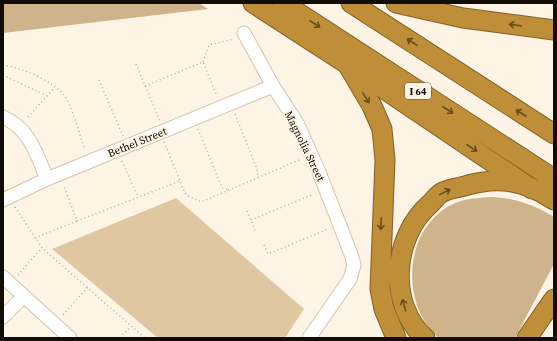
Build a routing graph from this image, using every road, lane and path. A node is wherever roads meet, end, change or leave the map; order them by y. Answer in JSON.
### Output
{"nodes":[{"id":1,"x":253,"y":3,"type":"edge"},
{"id":2,"x":283,"y":3,"type":"edge"},
{"id":3,"x":351,"y":3,"type":"edge"},
{"id":4,"x":396,"y":3,"type":"edge"},
{"id":5,"x":554,"y":30,"type":"edge"},
{"id":6,"x":240,"y":36,"type":"joint"},
{"id":7,"x":203,"y":62,"type":"junction"},
{"id":8,"x":136,"y":64,"type":"dead end"},
{"id":9,"x":347,"y":64,"type":"junction"},
{"id":10,"x":3,"y":65,"type":"edge"},
{"id":11,"x":3,"y":75,"type":"edge"},
{"id":12,"x":99,"y":80,"type":"dead end"},
{"id":13,"x":145,"y":86,"type":"junction"},
{"id":14,"x":273,"y":86,"type":"junction"},
{"id":15,"x":55,"y":87,"type":"junction"},
{"id":16,"x":47,"y":96,"type":"junction"},
{"id":17,"x":218,"y":97,"type":"dead end"},
{"id":18,"x":235,"y":113,"type":"dead end"},
{"id":19,"x":3,"y":116,"type":"edge"},
{"id":20,"x":28,"y":117,"type":"dead end"},
{"id":21,"x":160,"y":121,"type":"dead end"},
{"id":22,"x":198,"y":128,"type":"dead end"},
{"id":23,"x":554,"y":134,"type":"edge"},
{"id":24,"x":122,"y":136,"type":"dead end"},
{"id":25,"x":164,"y":142,"type":"dead end"},
{"id":26,"x":85,"y":151,"type":"dead end"},
{"id":27,"x":299,"y":160,"type":"dead end"},
{"id":28,"x":122,"y":161,"type":"dead end"},
{"id":29,"x":258,"y":177,"type":"junction"},
{"id":30,"x":47,"y":179,"type":"junction"},
{"id":31,"x":554,"y":179,"type":"edge"},
{"id":32,"x":180,"y":181,"type":"junction"},
{"id":33,"x":64,"y":186,"type":"dead end"},
{"id":34,"x":532,"y":189,"type":"junction"},
{"id":35,"x":229,"y":190,"type":"junction"},
{"id":36,"x":314,"y":194,"type":"dead end"},
{"id":37,"x":138,"y":197,"type":"junction"},
{"id":38,"x":3,"y":200,"type":"edge"},
{"id":39,"x":554,"y":200,"type":"edge"},
{"id":40,"x":15,"y":207,"type":"dead end"},
{"id":41,"x":247,"y":212,"type":"dead end"},
{"id":42,"x":251,"y":220,"type":"junction"},
{"id":43,"x":77,"y":221,"type":"junction"},
{"id":44,"x":328,"y":229,"type":"dead end"},
{"id":45,"x":256,"y":234,"type":"dead end"},
{"id":46,"x":35,"y":238,"type":"junction"},
{"id":47,"x":264,"y":245,"type":"dead end"},
{"id":48,"x":42,"y":248,"type":"junction"},
{"id":49,"x":9,"y":278,"type":"edge"},
{"id":50,"x":88,"y":287,"type":"junction"},
{"id":51,"x":23,"y":297,"type":"junction"},
{"id":52,"x":554,"y":299,"type":"edge"},
{"id":53,"x":63,"y":315,"type":"dead end"},
{"id":54,"x":3,"y":317,"type":"edge"},
{"id":55,"x":131,"y":326,"type":"junction"},
{"id":56,"x":70,"y":338,"type":"edge"},
{"id":57,"x":120,"y":338,"type":"edge"},
{"id":58,"x":144,"y":338,"type":"edge"},
{"id":59,"x":309,"y":338,"type":"edge"},
{"id":60,"x":396,"y":338,"type":"edge"},
{"id":61,"x":424,"y":338,"type":"edge"},
{"id":62,"x":527,"y":338,"type":"edge"}],
"edges":[{"from":1,"to":9,"type":"highway"},
{"from":2,"to":31,"type":"highway","number":"I 64","one_way":true},
{"from":23,"to":3,"type":"highway","one_way":true},
{"from":5,"to":4,"type":"highway","one_way":true},
{"from":6,"to":7,"type":"path"},
{"from":6,"to":14,"type":"street","name":"Magnolia Street"},
{"from":7,"to":13,"type":"path"},
{"from":7,"to":17,"type":"path"},
{"from":8,"to":13,"type":"path"},
{"from":9,"to":34,"type":"highway","one_way":true},
{"from":9,"to":60,"type":"highway","one_way":true},
{"from":10,"to":15,"type":"path"},
{"from":11,"to":16,"type":"path"},
{"from":12,"to":24,"type":"path"},
{"from":13,"to":21,"type":"path"},
{"from":14,"to":30,"type":"street","name":"Bethel Street"},
{"from":14,"to":59,"type":"street","name":"Magnolia Street"},
{"from":15,"to":16,"type":"path"},
{"from":15,"to":26,"type":"path"},
{"from":16,"to":20,"type":"path"},
{"from":18,"to":29,"type":"path"},
{"from":19,"to":30,"type":"street"},
{"from":22,"to":35,"type":"path"},
{"from":25,"to":32,"type":"path"},
{"from":27,"to":29,"type":"path"},
{"from":28,"to":37,"type":"path"},
{"from":29,"to":35,"type":"path"},
{"from":30,"to":38,"type":"street","name":"Bethel Street"},
{"from":32,"to":35,"type":"path"},
{"from":32,"to":37,"type":"path"},
{"from":33,"to":43,"type":"path"},
{"from":34,"to":39,"type":"highway"},
{"from":61,"to":34,"type":"highway","one_way":true},
{"from":36,"to":42,"type":"path"},
{"from":37,"to":43,"type":"path"},
{"from":40,"to":46,"type":"path"},
{"from":41,"to":42,"type":"path"},
{"from":42,"to":45,"type":"path"},
{"from":43,"to":46,"type":"path"},
{"from":44,"to":47,"type":"path"},
{"from":46,"to":48,"type":"path"},
{"from":48,"to":49,"type":"path"},
{"from":48,"to":50,"type":"path"},
{"from":49,"to":51,"type":"street"},
{"from":50,"to":53,"type":"path"},
{"from":50,"to":55,"type":"path"},
{"from":51,"to":54,"type":"street"},
{"from":51,"to":56,"type":"street"},
{"from":52,"to":62,"type":"highway"},
{"from":55,"to":57,"type":"path"},
{"from":55,"to":58,"type":"path"}]}
